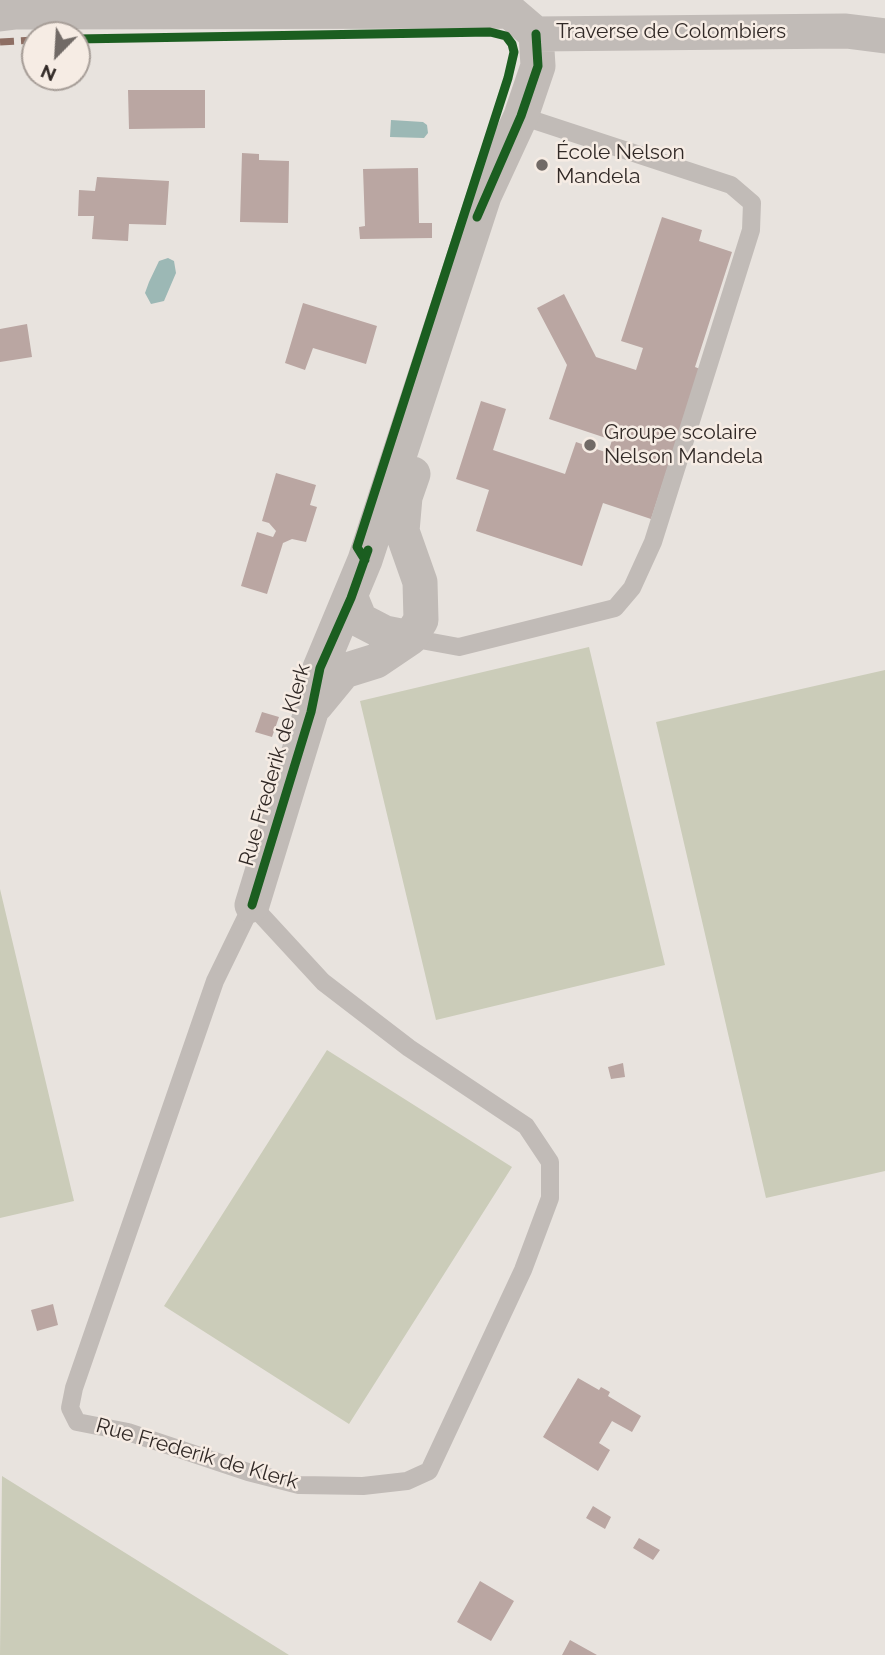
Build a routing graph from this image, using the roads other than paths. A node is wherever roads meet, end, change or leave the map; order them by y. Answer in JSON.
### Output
{"nodes":[{"id":1,"x":12,"y":9,"type":"edge"},
{"id":2,"x":885,"y":26,"type":"edge"},
{"id":3,"x":846,"y":32,"type":"junction"},
{"id":4,"x":536,"y":34,"type":"junction"},
{"id":5,"x":885,"y":36,"type":"edge"},
{"id":6,"x":521,"y":116,"type":"junction"},
{"id":7,"x":351,"y":598,"type":"junction"},
{"id":8,"x":410,"y":638,"type":"junction"},
{"id":9,"x":311,"y":712,"type":"junction"},
{"id":10,"x":252,"y":905,"type":"junction"}],
"edges":[{"from":1,"to":4,"type":"street","name":"Traverse de Colombiers"},
{"from":2,"to":3,"type":"street","name":"Traverse de Colombiers"},
{"from":3,"to":4,"type":"street","name":"Traverse de Colombiers"},
{"from":3,"to":5,"type":"street","name":"Traverse de Colombiers"},
{"from":4,"to":6,"type":"street","name":"Rue Frederik de Klerk"},
{"from":6,"to":7,"type":"street","name":"Rue Frederik de Klerk"},
{"from":6,"to":8,"type":"street","name":"Rue Frederik de Klerk"},
{"from":6,"to":8,"type":"lane"},
{"from":7,"to":8,"type":"street"},
{"from":7,"to":9,"type":"street","name":"Rue Frederik de Klerk"},
{"from":8,"to":9,"type":"street","name":"Rue Frederik de Klerk"},
{"from":9,"to":10,"type":"street","name":"Rue Frederik de Klerk"},
{"from":10,"to":10,"type":"lane","name":"Rue Frederik de Klerk"}]}
